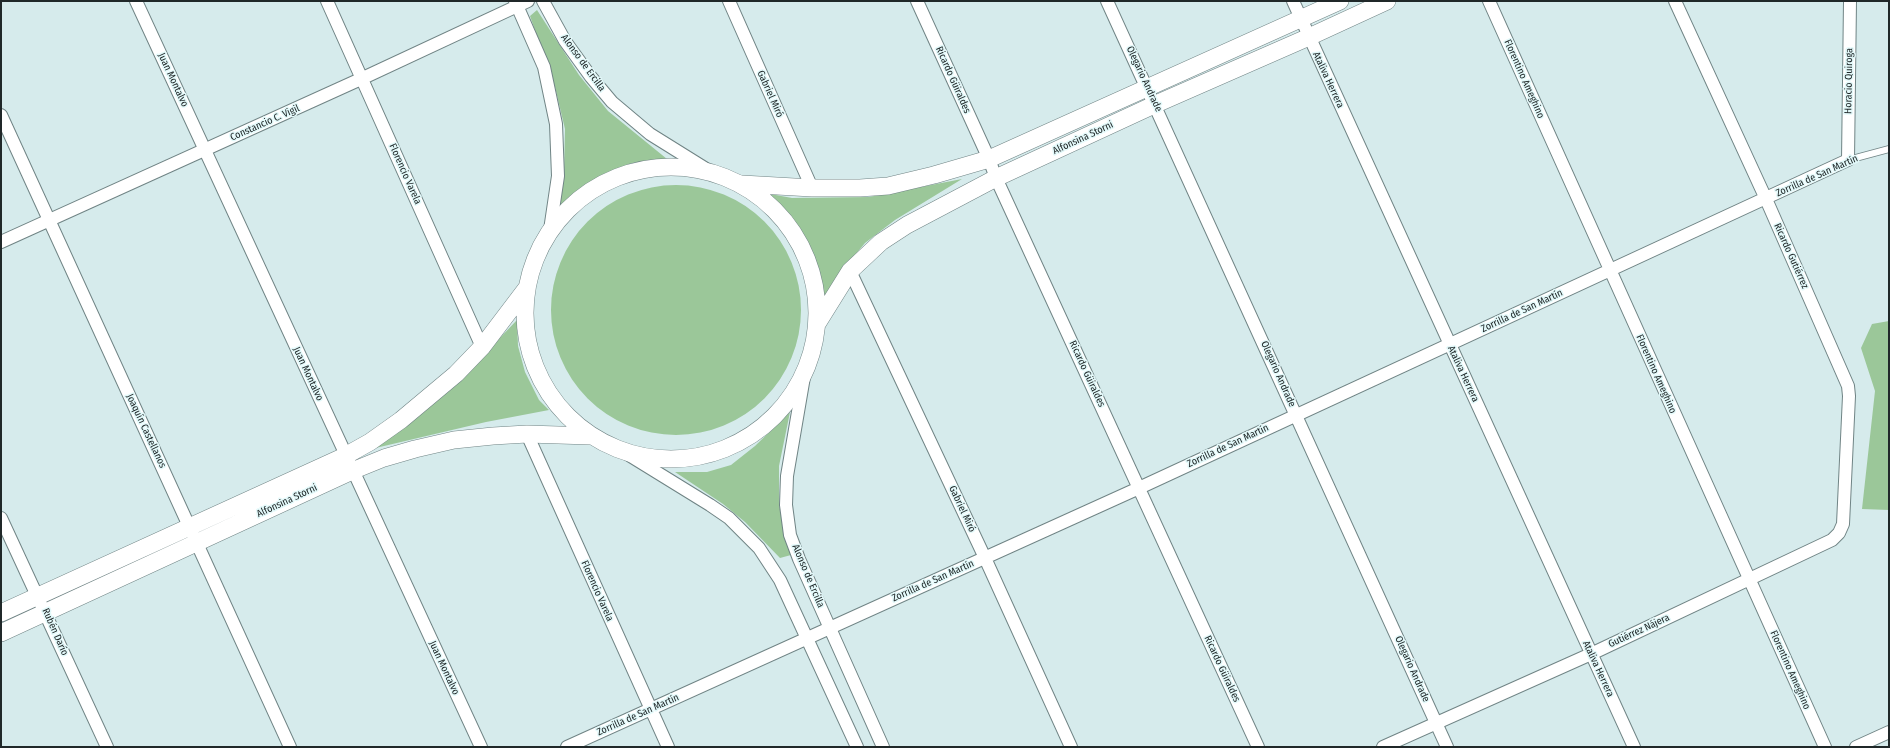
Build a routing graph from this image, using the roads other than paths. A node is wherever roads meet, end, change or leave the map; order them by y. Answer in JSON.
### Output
{"nodes":[{"id":1,"x":136,"y":1,"type":"edge"},
{"id":2,"x":327,"y":1,"type":"edge"},
{"id":3,"x":543,"y":1,"type":"edge"},
{"id":4,"x":729,"y":1,"type":"edge"},
{"id":5,"x":917,"y":1,"type":"edge"},
{"id":6,"x":1107,"y":1,"type":"edge"},
{"id":7,"x":1293,"y":1,"type":"edge"},
{"id":8,"x":1340,"y":1,"type":"edge"},
{"id":9,"x":1387,"y":1,"type":"edge"},
{"id":10,"x":1489,"y":1,"type":"edge"},
{"id":11,"x":1675,"y":1,"type":"edge"},
{"id":12,"x":1850,"y":1,"type":"edge"},
{"id":13,"x":520,"y":3,"type":"edge"},
{"id":14,"x":1301,"y":19,"type":"junction"},
{"id":15,"x":1309,"y":38,"type":"junction"},
{"id":16,"x":363,"y":78,"type":"junction"},
{"id":17,"x":1148,"y":88,"type":"junction"},
{"id":18,"x":1156,"y":104,"type":"junction"},
{"id":19,"x":1,"y":115,"type":"edge"},
{"id":20,"x":1889,"y":149,"type":"edge"},
{"id":21,"x":204,"y":150,"type":"junction"},
{"id":22,"x":989,"y":160,"type":"junction"},
{"id":23,"x":1848,"y":160,"type":"junction"},
{"id":24,"x":711,"y":172,"type":"junction"},
{"id":25,"x":996,"y":178,"type":"junction"},
{"id":26,"x":742,"y":184,"type":"junction"},
{"id":27,"x":812,"y":188,"type":"junction"},
{"id":28,"x":1766,"y":199,"type":"junction"},
{"id":29,"x":50,"y":221,"type":"junction"},
{"id":30,"x":550,"y":230,"type":"junction"},
{"id":31,"x":1,"y":242,"type":"edge"},
{"id":32,"x":850,"y":271,"type":"junction"},
{"id":33,"x":1609,"y":271,"type":"junction"},
{"id":34,"x":526,"y":290,"type":"junction"},
{"id":35,"x":817,"y":324,"type":"junction"},
{"id":36,"x":1450,"y":345,"type":"junction"},
{"id":37,"x":482,"y":347,"type":"junction"},
{"id":38,"x":805,"y":371,"type":"junction"},
{"id":39,"x":1296,"y":414,"type":"junction"},
{"id":40,"x":527,"y":434,"type":"junction"},
{"id":41,"x":590,"y":436,"type":"junction"},
{"id":42,"x":624,"y":452,"type":"junction"},
{"id":43,"x":349,"y":463,"type":"junction"},
{"id":44,"x":1139,"y":488,"type":"junction"},
{"id":45,"x":1,"y":518,"type":"edge"},
{"id":46,"x":1843,"y":524,"type":"joint"},
{"id":47,"x":194,"y":535,"type":"junction"},
{"id":48,"x":985,"y":558,"type":"junction"},
{"id":49,"x":1749,"y":580,"type":"junction"},
{"id":50,"x":38,"y":596,"type":"junction"},
{"id":51,"x":46,"y":612,"type":"junction"},
{"id":52,"x":1,"y":613,"type":"edge"},
{"id":53,"x":830,"y":628,"type":"junction"},
{"id":54,"x":1,"y":633,"type":"edge"},
{"id":55,"x":807,"y":637,"type":"junction"},
{"id":56,"x":1591,"y":654,"type":"junction"},
{"id":57,"x":650,"y":710,"type":"junction"},
{"id":58,"x":1436,"y":723,"type":"junction"},
{"id":59,"x":1889,"y":732,"type":"edge"},
{"id":60,"x":107,"y":747,"type":"edge"},
{"id":61,"x":290,"y":747,"type":"edge"},
{"id":62,"x":481,"y":747,"type":"edge"},
{"id":63,"x":567,"y":747,"type":"edge"},
{"id":64,"x":668,"y":747,"type":"edge"},
{"id":65,"x":857,"y":747,"type":"edge"},
{"id":66,"x":883,"y":747,"type":"edge"},
{"id":67,"x":1071,"y":747,"type":"edge"},
{"id":68,"x":1258,"y":747,"type":"edge"},
{"id":69,"x":1383,"y":747,"type":"edge"},
{"id":70,"x":1447,"y":747,"type":"edge"},
{"id":71,"x":1634,"y":747,"type":"edge"},
{"id":72,"x":1825,"y":747,"type":"edge"},
{"id":73,"x":1856,"y":747,"type":"edge"}],
"edges":[{"from":1,"to":21,"type":"street","name":"Juan Montalvo"},
{"from":2,"to":16,"type":"street","name":"Florencio Varela"},
{"from":3,"to":24,"type":"street","name":"Alonso de Ercilla"},
{"from":4,"to":27,"type":"street","name":"Gabriel Miró"},
{"from":5,"to":22,"type":"street","name":"Ricardo Güiraldes"},
{"from":6,"to":17,"type":"street","name":"Olegario Andrade"},
{"from":7,"to":14,"type":"street","name":"Ataliva Herrera"},
{"from":8,"to":14,"type":"street","name":"Alfonsina Storni"},
{"from":9,"to":15,"type":"street","name":"Alfonsina Storni"},
{"from":10,"to":33,"type":"street","name":"Florentino Ameghino"},
{"from":11,"to":28,"type":"street","name":"Ricardo Gutiérrez"},
{"from":12,"to":23,"type":"street","name":"Horacio Quiroga"},
{"from":13,"to":16,"type":"street","name":"Constancio C. Vigil"},
{"from":13,"to":30,"type":"street"},
{"from":14,"to":15,"type":"street","name":"Ataliva Herrera"},
{"from":14,"to":17,"type":"street","name":"Alfonsina Storni"},
{"from":15,"to":18,"type":"street","name":"Alfonsina Storni"},
{"from":15,"to":36,"type":"street","name":"Ataliva Herrera"},
{"from":16,"to":21,"type":"street","name":"Constancio C. Vigil"},
{"from":16,"to":37,"type":"street","name":"Florencio Varela"},
{"from":17,"to":18,"type":"street","name":"Olegario Andrade"},
{"from":17,"to":22,"type":"street","name":"Alfonsina Storni"},
{"from":18,"to":25,"type":"street","name":"Alfonsina Storni"},
{"from":18,"to":39,"type":"street","name":"Olegario Andrade"},
{"from":19,"to":29,"type":"street","name":"Joaquín Castellanos"},
{"from":20,"to":23,"type":"lane","name":"Zorrilla de San Martín"},
{"from":21,"to":29,"type":"street","name":"Constancio C. Vigil"},
{"from":21,"to":43,"type":"street","name":"Juan Montalvo"},
{"from":22,"to":25,"type":"street","name":"Ricardo Güiraldes"},
{"from":22,"to":27,"type":"street","name":"Alfonsina Storni"},
{"from":23,"to":28,"type":"street","name":"Zorrilla de San Martín"},
{"from":24,"to":26,"type":"street"},
{"from":24,"to":30,"type":"street"},
{"from":25,"to":32,"type":"street","name":"Alfonsina Storni"},
{"from":25,"to":44,"type":"street","name":"Ricardo Güiraldes"},
{"from":26,"to":27,"type":"street","name":"Alfonsina Storni"},
{"from":26,"to":35,"type":"street"},
{"from":28,"to":33,"type":"street","name":"Zorrilla de San Martín"},
{"from":28,"to":46,"type":"street","name":"Ricardo Gutiérrez"},
{"from":29,"to":31,"type":"street","name":"Constancio C. Vigil"},
{"from":29,"to":47,"type":"street","name":"Joaquín Castellanos"},
{"from":30,"to":34,"type":"street"},
{"from":32,"to":35,"type":"street","name":"Alfonsina Storni"},
{"from":32,"to":48,"type":"street","name":"Gabriel Miró"},
{"from":33,"to":36,"type":"street","name":"Zorrilla de San Martín"},
{"from":33,"to":49,"type":"street","name":"Florentino Ameghino"},
{"from":34,"to":37,"type":"street","name":"Alfonsina Storni"},
{"from":34,"to":41,"type":"street"},
{"from":35,"to":38,"type":"street"},
{"from":36,"to":39,"type":"street","name":"Zorrilla de San Martín"},
{"from":36,"to":56,"type":"street","name":"Ataliva Herrera"},
{"from":37,"to":43,"type":"street","name":"Alfonsina Storni"},
{"from":38,"to":42,"type":"street"},
{"from":38,"to":53,"type":"street","name":"Alonso de Ercilla"},
{"from":39,"to":44,"type":"street","name":"Zorrilla de San Martín"},
{"from":39,"to":58,"type":"street","name":"Olegario Andrade"},
{"from":40,"to":41,"type":"street","name":"Alfonsina Storni"},
{"from":40,"to":43,"type":"street","name":"Alfonsina Storni"},
{"from":40,"to":57,"type":"street","name":"Florencio Varela"},
{"from":41,"to":42,"type":"street"},
{"from":42,"to":55,"type":"street"},
{"from":43,"to":47,"type":"street","name":"Alfonsina Storni"},
{"from":43,"to":62,"type":"street","name":"Juan Montalvo"},
{"from":44,"to":48,"type":"street","name":"Zorrilla de San Martín"},
{"from":44,"to":68,"type":"street","name":"Ricardo Güiraldes"},
{"from":45,"to":50,"type":"street","name":"Rubén Darío"},
{"from":46,"to":49,"type":"street","name":"Gutiérrez Nájera"},
{"from":47,"to":50,"type":"street","name":"Alfonsina Storni"},
{"from":47,"to":51,"type":"street","name":"Alfonsina Storni"},
{"from":47,"to":61,"type":"street","name":"Joaquín Castellanos"},
{"from":48,"to":53,"type":"street","name":"Zorrilla de San Martín"},
{"from":48,"to":67,"type":"street","name":"Gabriel Miró"},
{"from":49,"to":56,"type":"street","name":"Gutiérrez Nájera"},
{"from":49,"to":72,"type":"street","name":"Florentino Ameghino"},
{"from":50,"to":51,"type":"street","name":"Rubén Darío"},
{"from":50,"to":52,"type":"street","name":"Alfonsina Storni"},
{"from":51,"to":54,"type":"street","name":"Alfonsina Storni"},
{"from":51,"to":60,"type":"street","name":"Rubén Darío"},
{"from":53,"to":55,"type":"street","name":"Zorrilla de San Martín"},
{"from":53,"to":66,"type":"street","name":"Alonso de Ercilla"},
{"from":55,"to":57,"type":"street","name":"Zorrilla de San Martín"},
{"from":55,"to":65,"type":"street"},
{"from":56,"to":58,"type":"street","name":"Gutiérrez Nájera"},
{"from":56,"to":71,"type":"street","name":"Ataliva Herrera"},
{"from":57,"to":63,"type":"street","name":"Zorrilla de San Martín"},
{"from":57,"to":64,"type":"street","name":"Florencio Varela"},
{"from":58,"to":69,"type":"street","name":"Gutiérrez Nájera"},
{"from":58,"to":70,"type":"street","name":"Olegario Andrade"},
{"from":59,"to":73,"type":"street"}]}
